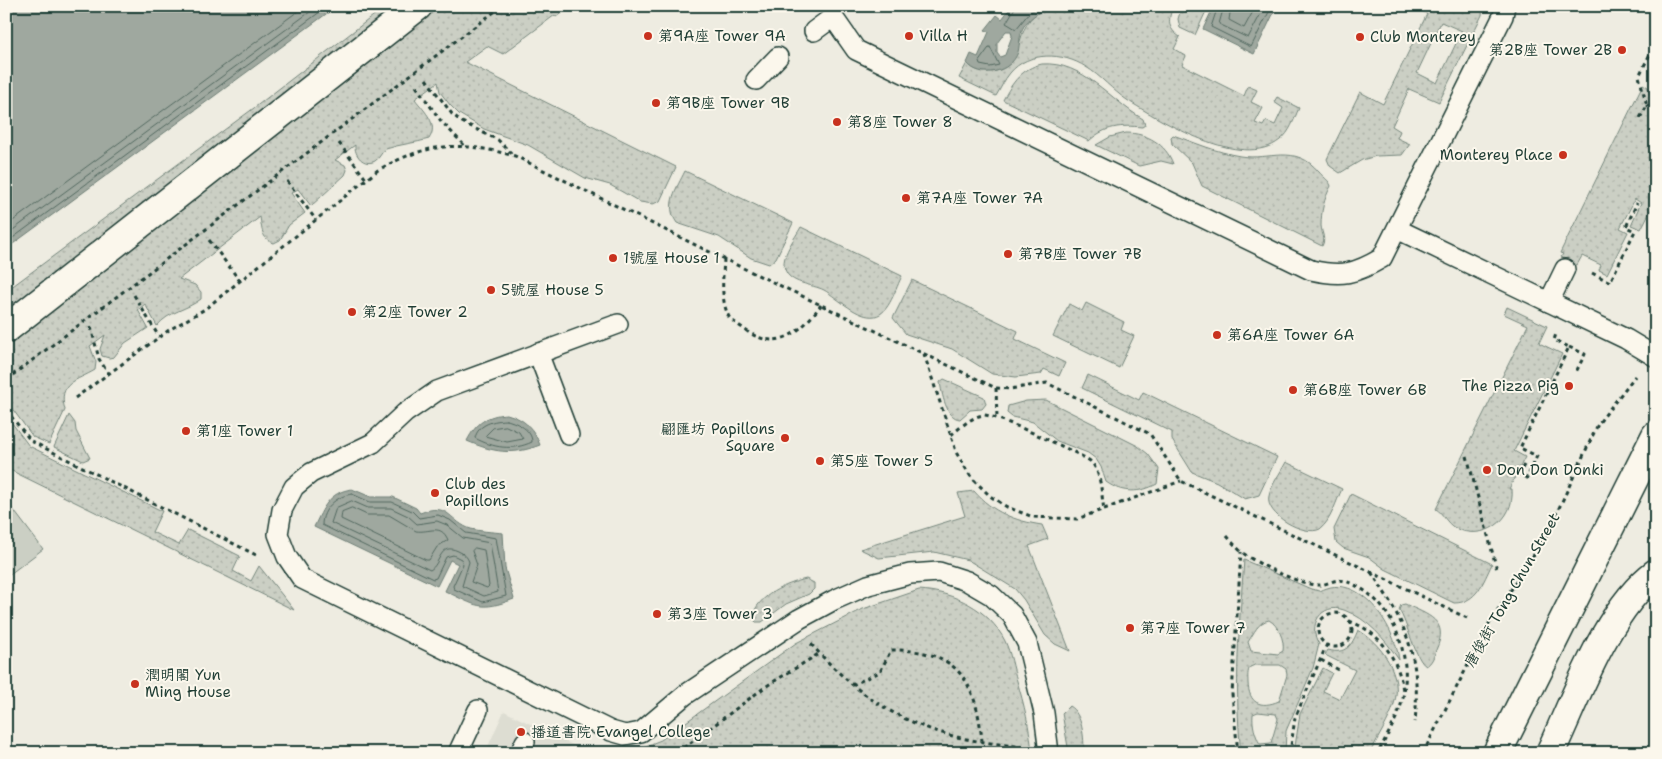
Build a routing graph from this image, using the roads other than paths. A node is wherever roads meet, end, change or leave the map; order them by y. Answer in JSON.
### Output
{"nodes":[{"id":1,"x":418,"y":6,"type":"edge"},
{"id":2,"x":1505,"y":6,"type":"edge"},
{"id":3,"x":834,"y":12,"type":"edge"},
{"id":4,"x":814,"y":31,"type":"dead end"},
{"id":5,"x":778,"y":57,"type":"dead end"},
{"id":6,"x":756,"y":80,"type":"dead end"},
{"id":7,"x":1397,"y":229,"type":"junction"},
{"id":8,"x":1565,"y":269,"type":"dead end"},
{"id":9,"x":1549,"y":302,"type":"junction"},
{"id":10,"x":618,"y":324,"type":"dead end"},
{"id":11,"x":6,"y":329,"type":"edge"},
{"id":12,"x":538,"y":353,"type":"junction"},
{"id":13,"x":1656,"y":356,"type":"edge"},
{"id":14,"x":569,"y":435,"type":"dead end"},
{"id":15,"x":1656,"y":435,"type":"edge"},
{"id":16,"x":1656,"y":573,"type":"edge"},
{"id":17,"x":478,"y":710,"type":"dead end"},
{"id":18,"x":458,"y":753,"type":"edge"},
{"id":19,"x":1049,"y":753,"type":"edge"},
{"id":20,"x":1497,"y":753,"type":"edge"},
{"id":21,"x":1550,"y":753,"type":"edge"}],
"edges":[{"from":1,"to":11,"type":"street"},
{"from":2,"to":7,"type":"lane"},
{"from":3,"to":4,"type":"lane"},
{"from":3,"to":7,"type":"lane"},
{"from":5,"to":6,"type":"lane"},
{"from":7,"to":9,"type":"lane"},
{"from":8,"to":9,"type":"lane"},
{"from":9,"to":13,"type":"lane"},
{"from":10,"to":12,"type":"lane"},
{"from":12,"to":14,"type":"lane"},
{"from":12,"to":19,"type":"lane"},
{"from":15,"to":20,"type":"street"},
{"from":16,"to":21,"type":"street"},
{"from":17,"to":18,"type":"lane"}]}
